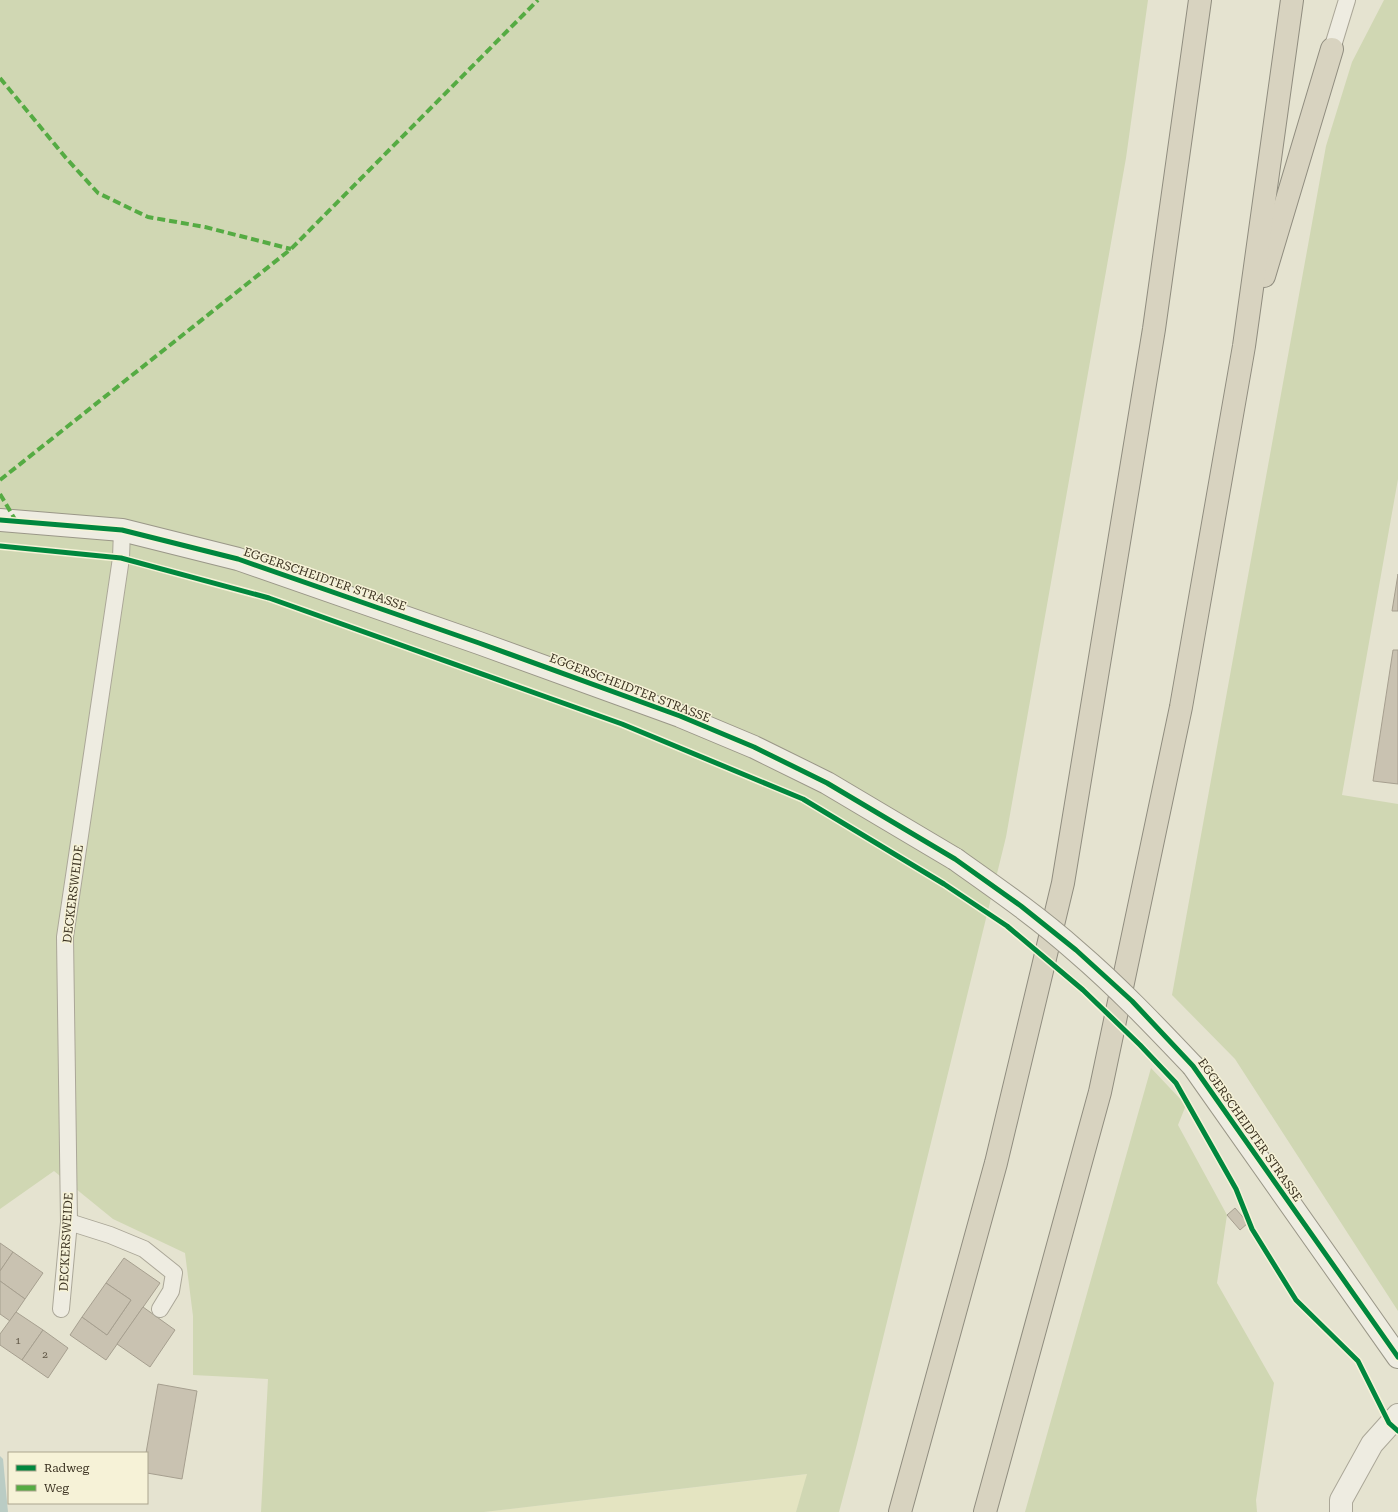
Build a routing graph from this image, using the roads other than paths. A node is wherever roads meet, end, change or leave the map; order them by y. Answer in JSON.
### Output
{"nodes":[{"id":1,"x":1200,"y":0,"type":"edge"},
{"id":2,"x":1292,"y":0,"type":"edge"},
{"id":3,"x":1346,"y":0,"type":"edge"},
{"id":4,"x":1332,"y":49,"type":"joint"},
{"id":5,"x":1244,"y":346,"type":"junction"},
{"id":6,"x":0,"y":520,"type":"edge"},
{"id":7,"x":122,"y":530,"type":"junction"},
{"id":8,"x":69,"y":1222,"type":"junction"},
{"id":9,"x":61,"y":1309,"type":"dead end"},
{"id":10,"x":160,"y":1309,"type":"dead end"},
{"id":11,"x":1398,"y":1357,"type":"edge"},
{"id":12,"x":1398,"y":1414,"type":"edge"},
{"id":13,"x":900,"y":1512,"type":"edge"},
{"id":14,"x":985,"y":1512,"type":"edge"},
{"id":15,"x":1341,"y":1512,"type":"edge"}],
"edges":[{"from":1,"to":13,"type":"highway"},
{"from":2,"to":5,"type":"highway"},
{"from":3,"to":4,"type":"lane"},
{"from":4,"to":5,"type":"highway"},
{"from":5,"to":14,"type":"highway"},
{"from":6,"to":7,"type":"street","name":"EGGERSCHEIDTER STRASSE"},
{"from":7,"to":8,"type":"lane","name":"DECKERSWEIDE"},
{"from":7,"to":11,"type":"street","name":"EGGERSCHEIDTER STRASSE","bridge":true},
{"from":8,"to":9,"type":"lane","name":"DECKERSWEIDE"},
{"from":8,"to":10,"type":"lane"},
{"from":12,"to":15,"type":"street"}]}
